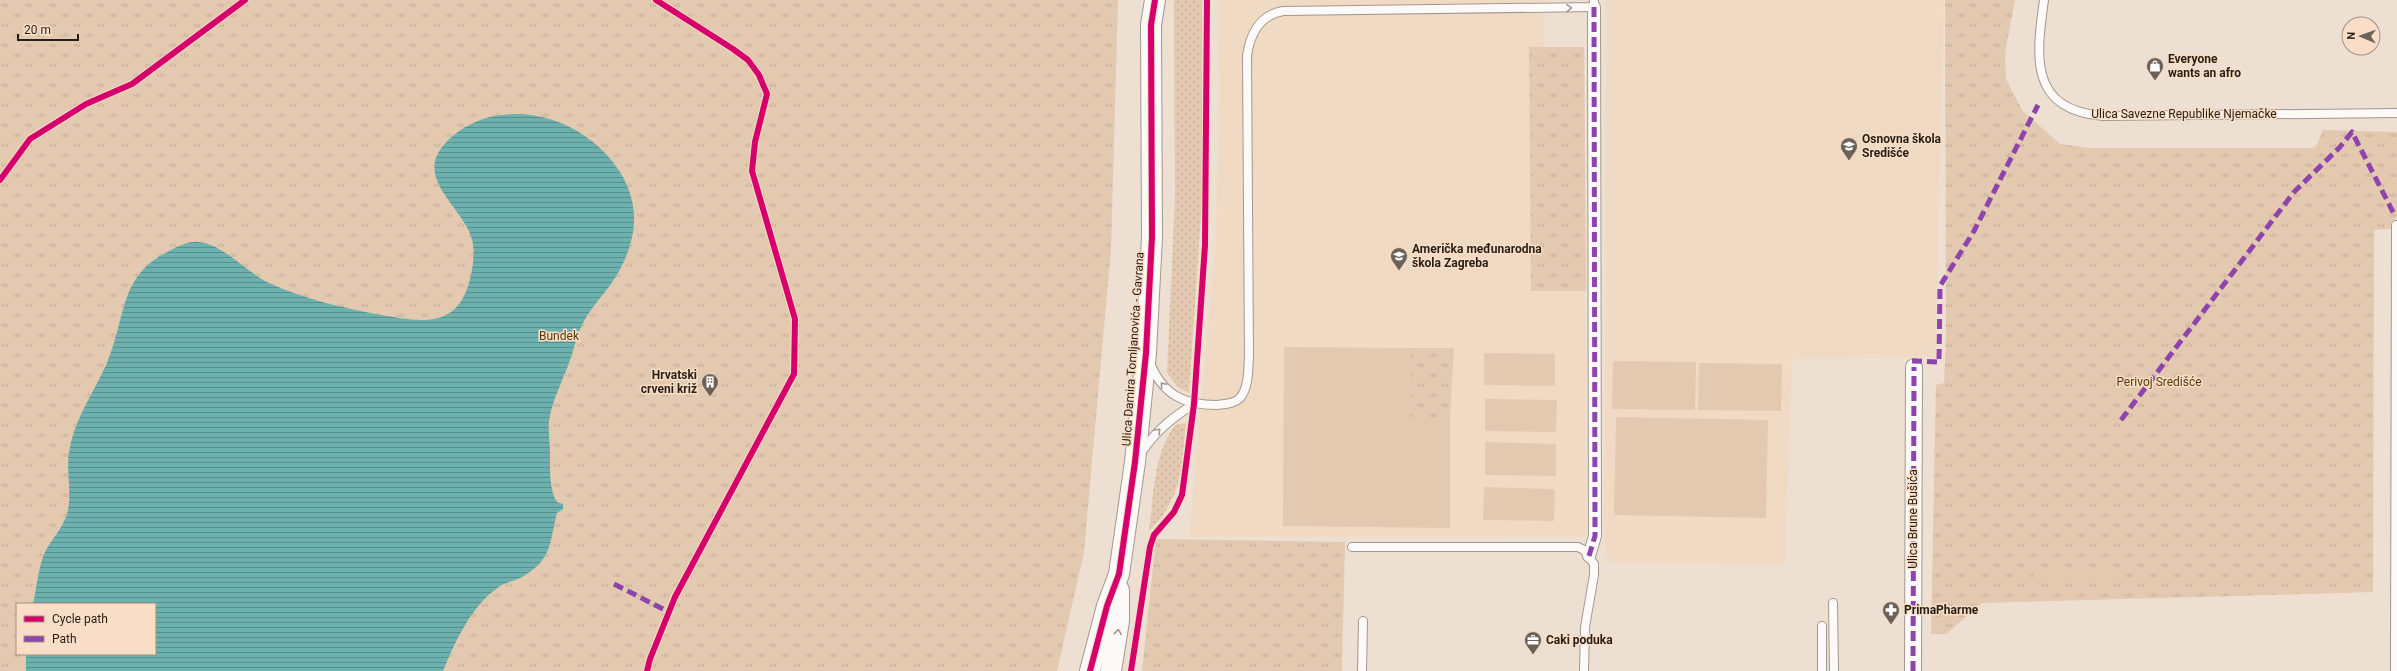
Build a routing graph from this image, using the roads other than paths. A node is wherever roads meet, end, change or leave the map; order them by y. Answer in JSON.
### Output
{"nodes":[{"id":1,"x":1145,"y":0,"type":"edge"},
{"id":2,"x":1155,"y":0,"type":"edge"},
{"id":3,"x":2044,"y":0,"type":"edge"},
{"id":4,"x":1594,"y":4,"type":"edge"},
{"id":5,"x":1151,"y":25,"type":"junction"},
{"id":6,"x":2397,"y":113,"type":"edge"},
{"id":7,"x":2396,"y":225,"type":"edge"},
{"id":8,"x":1146,"y":353,"type":"junction"},
{"id":9,"x":1914,"y":367,"type":"dead end"},
{"id":10,"x":1194,"y":404,"type":"junction"},
{"id":11,"x":1135,"y":462,"type":"junction"},
{"id":12,"x":1352,"y":547,"type":"dead end"},
{"id":13,"x":1589,"y":556,"type":"junction"},
{"id":14,"x":1119,"y":574,"type":"junction"},
{"id":15,"x":1833,"y":603,"type":"dead end"},
{"id":16,"x":1363,"y":621,"type":"dead end"},
{"id":17,"x":1822,"y":626,"type":"dead end"},
{"id":18,"x":1090,"y":671,"type":"edge"},
{"id":19,"x":1111,"y":671,"type":"edge"},
{"id":20,"x":1362,"y":671,"type":"edge"},
{"id":21,"x":1584,"y":671,"type":"edge"},
{"id":22,"x":1822,"y":671,"type":"edge"},
{"id":23,"x":1834,"y":671,"type":"edge"},
{"id":24,"x":1912,"y":671,"type":"edge"},
{"id":25,"x":2395,"y":671,"type":"edge"}],
"edges":[{"from":1,"to":5,"type":"street","name":"Ulica Damira Tomljanovića - Gavrana"},
{"from":2,"to":5,"type":"street","name":"Ulica Damira Tomljanovića - Gavrana"},
{"from":3,"to":6,"type":"lane","name":"Ulica Savezne Republike Njemačke"},
{"from":10,"to":4,"type":"lane","one_way":true},
{"from":4,"to":13,"type":"street"},
{"from":5,"to":8,"type":"street","name":"Ulica Damira Tomljanovića - Gavrana"},
{"from":7,"to":25,"type":"lane"},
{"from":10,"to":8,"type":"lane","one_way":true},
{"from":8,"to":11,"type":"street","name":"Ulica Damira Tomljanovića - Gavrana"},
{"from":9,"to":24,"type":"street","name":"Ulica Brune Bušića"},
{"from":11,"to":10,"type":"lane","one_way":true},
{"from":11,"to":14,"type":"street","name":"Ulica Damira Tomljanovića - Gavrana"},
{"from":12,"to":13,"type":"lane"},
{"from":13,"to":21,"type":"lane"},
{"from":14,"to":18,"type":"street","name":"Ulica Damira Tomljanovića - Gavrana"},
{"from":19,"to":14,"type":"street","name":"Ulica Damira Tomljanovića - Gavrana","one_way":true},
{"from":15,"to":23,"type":"lane"},
{"from":16,"to":20,"type":"lane"},
{"from":17,"to":22,"type":"lane"}]}
